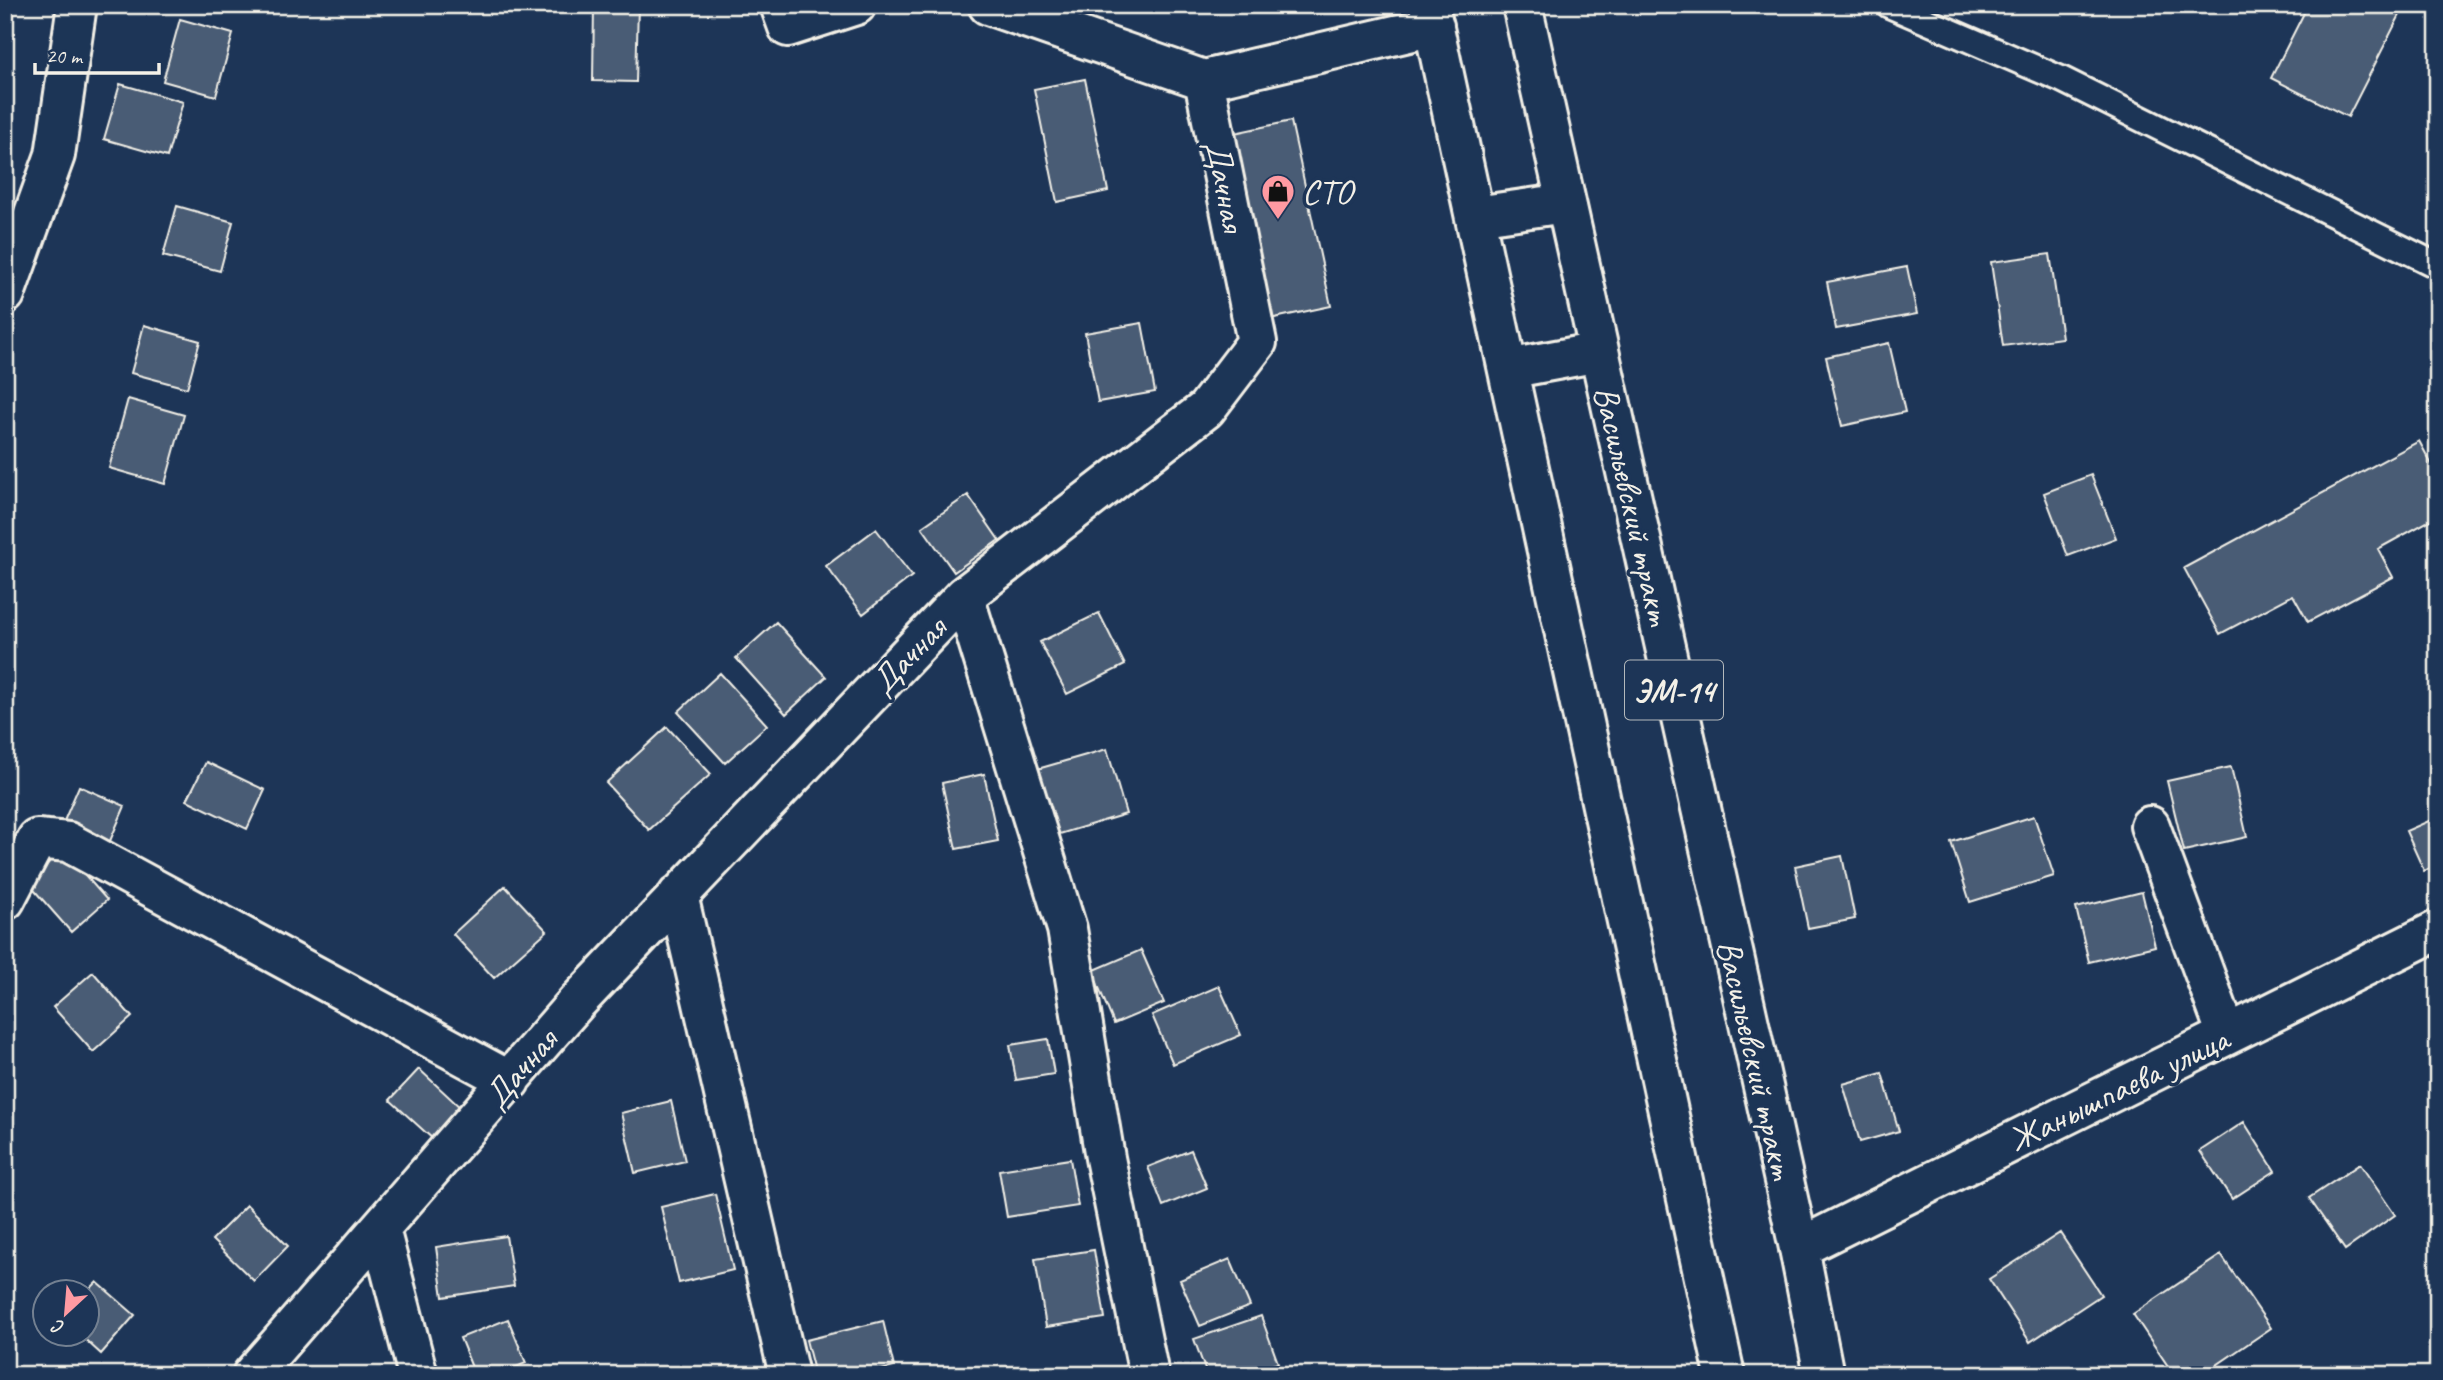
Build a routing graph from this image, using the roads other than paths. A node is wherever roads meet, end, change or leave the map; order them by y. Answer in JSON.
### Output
{"nodes":[{"id":1,"x":77,"y":5,"type":"edge"},
{"id":2,"x":780,"y":5,"type":"edge"},
{"id":3,"x":856,"y":5,"type":"edge"},
{"id":4,"x":988,"y":5,"type":"edge"},
{"id":5,"x":1522,"y":5,"type":"edge"},
{"id":6,"x":1889,"y":5,"type":"edge"},
{"id":7,"x":1432,"y":15,"type":"edge"},
{"id":8,"x":1204,"y":80,"type":"junction"},
{"id":9,"x":1566,"y":204,"type":"junction"},
{"id":10,"x":1475,"y":216,"type":"junction"},
{"id":11,"x":2438,"y":266,"type":"edge"},
{"id":12,"x":5,"y":295,"type":"edge"},
{"id":13,"x":1599,"y":352,"type":"junction"},
{"id":14,"x":1508,"y":369,"type":"junction"},
{"id":15,"x":964,"y":596,"type":"junction"},
{"id":16,"x":2150,"y":826,"type":"dead end"},
{"id":17,"x":678,"y":895,"type":"junction"},
{"id":18,"x":5,"y":901,"type":"edge"},
{"id":19,"x":2438,"y":930,"type":"edge"},
{"id":20,"x":2227,"y":1035,"type":"junction"},
{"id":21,"x":510,"y":1080,"type":"junction"},
{"id":22,"x":380,"y":1229,"type":"junction"},
{"id":23,"x":1799,"y":1248,"type":"junction"},
{"id":24,"x":252,"y":1375,"type":"edge"},
{"id":25,"x":418,"y":1375,"type":"edge"},
{"id":26,"x":789,"y":1375,"type":"edge"},
{"id":27,"x":1149,"y":1375,"type":"edge"},
{"id":28,"x":1725,"y":1375,"type":"edge"},
{"id":29,"x":1824,"y":1375,"type":"edge"}],
"edges":[{"from":1,"to":12,"type":"street"},
{"from":2,"to":3,"type":"street"},
{"from":4,"to":8,"type":"street"},
{"from":5,"to":9,"type":"street","name":"Васильевский тракт","number":"ЭМ-14"},
{"from":6,"to":11,"type":"lane"},
{"from":7,"to":8,"type":"street"},
{"from":7,"to":10,"type":"street","number":"ЭМ-14"},
{"from":8,"to":15,"type":"street","name":"Дачная"},
{"from":9,"to":10,"type":"street"},
{"from":9,"to":13,"type":"street","name":"Васильевский тракт","number":"ЭМ-14"},
{"from":10,"to":14,"type":"street","number":"ЭМ-14"},
{"from":13,"to":14,"type":"street"},
{"from":13,"to":23,"type":"street","name":"Васильевский тракт","number":"ЭМ-14"},
{"from":14,"to":28,"type":"street","number":"ЭМ-14"},
{"from":15,"to":17,"type":"street","name":"Дачная"},
{"from":15,"to":27,"type":"street"},
{"from":16,"to":20,"type":"street"},
{"from":17,"to":21,"type":"street","name":"Дачная"},
{"from":17,"to":26,"type":"street"},
{"from":18,"to":21,"type":"street"},
{"from":19,"to":20,"type":"street","name":"Жанышпаева улица"},
{"from":20,"to":23,"type":"street","name":"Жанышпаева улица"},
{"from":21,"to":22,"type":"street","name":"Дачная"},
{"from":22,"to":24,"type":"street","name":"Дачная"},
{"from":22,"to":25,"type":"street"},
{"from":23,"to":29,"type":"street","name":"Васильевский тракт","number":"ЭМ-14"}]}
